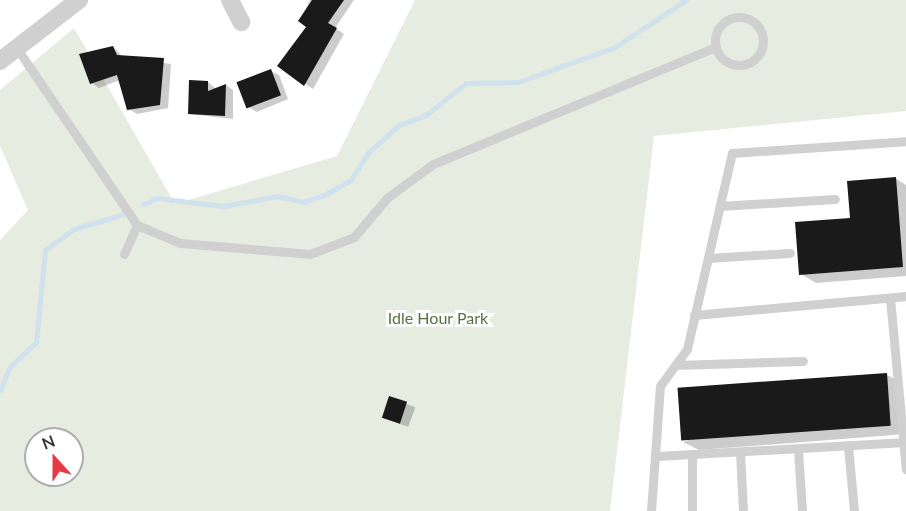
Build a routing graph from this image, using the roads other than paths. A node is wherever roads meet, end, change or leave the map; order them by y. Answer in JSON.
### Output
{"nodes":[{"id":1,"x":79,"y":0,"type":"edge"},
{"id":2,"x":230,"y":0,"type":"edge"},
{"id":3,"x":241,"y":22,"type":"dead end"},
{"id":4,"x":16,"y":47,"type":"junction"},
{"id":5,"x":716,"y":47,"type":"junction"},
{"id":6,"x":0,"y":61,"type":"edge"},
{"id":7,"x":906,"y":141,"type":"edge"},
{"id":8,"x":835,"y":199,"type":"dead end"},
{"id":9,"x":720,"y":206,"type":"junction"},
{"id":10,"x":137,"y":225,"type":"junction"},
{"id":11,"x":790,"y":253,"type":"dead end"},
{"id":12,"x":124,"y":254,"type":"dead end"},
{"id":13,"x":708,"y":258,"type":"junction"},
{"id":14,"x":906,"y":296,"type":"edge"},
{"id":15,"x":890,"y":298,"type":"junction"},
{"id":16,"x":694,"y":315,"type":"junction"},
{"id":17,"x":803,"y":361,"type":"dead end"},
{"id":18,"x":675,"y":365,"type":"junction"},
{"id":19,"x":905,"y":442,"type":"edge"},
{"id":20,"x":848,"y":446,"type":"junction"},
{"id":21,"x":798,"y":450,"type":"junction"},
{"id":22,"x":740,"y":452,"type":"junction"},
{"id":23,"x":657,"y":456,"type":"junction"},
{"id":24,"x":692,"y":456,"type":"junction"},
{"id":25,"x":906,"y":469,"type":"edge"},
{"id":26,"x":651,"y":511,"type":"edge"},
{"id":27,"x":692,"y":511,"type":"edge"},
{"id":28,"x":743,"y":511,"type":"edge"},
{"id":29,"x":802,"y":511,"type":"edge"},
{"id":30,"x":854,"y":511,"type":"edge"}],
"edges":[{"from":1,"to":4,"type":"street"},
{"from":2,"to":3,"type":"street"},
{"from":4,"to":6,"type":"street"},
{"from":4,"to":10,"type":"lane"},
{"from":5,"to":5,"type":"lane"},
{"from":5,"to":10,"type":"lane"},
{"from":7,"to":9,"type":"lane"},
{"from":8,"to":9,"type":"lane"},
{"from":9,"to":13,"type":"lane"},
{"from":10,"to":12,"type":"lane"},
{"from":11,"to":13,"type":"lane"},
{"from":13,"to":16,"type":"lane"},
{"from":14,"to":15,"type":"lane"},
{"from":15,"to":16,"type":"lane"},
{"from":15,"to":19,"type":"lane"},
{"from":16,"to":18,"type":"lane"},
{"from":17,"to":18,"type":"lane"},
{"from":18,"to":23,"type":"lane"},
{"from":19,"to":20,"type":"lane"},
{"from":19,"to":25,"type":"lane"},
{"from":20,"to":21,"type":"lane"},
{"from":20,"to":30,"type":"lane"},
{"from":21,"to":22,"type":"lane"},
{"from":21,"to":29,"type":"lane"},
{"from":22,"to":24,"type":"lane"},
{"from":22,"to":28,"type":"lane"},
{"from":23,"to":24,"type":"lane"},
{"from":23,"to":26,"type":"lane"},
{"from":24,"to":27,"type":"lane"}]}
